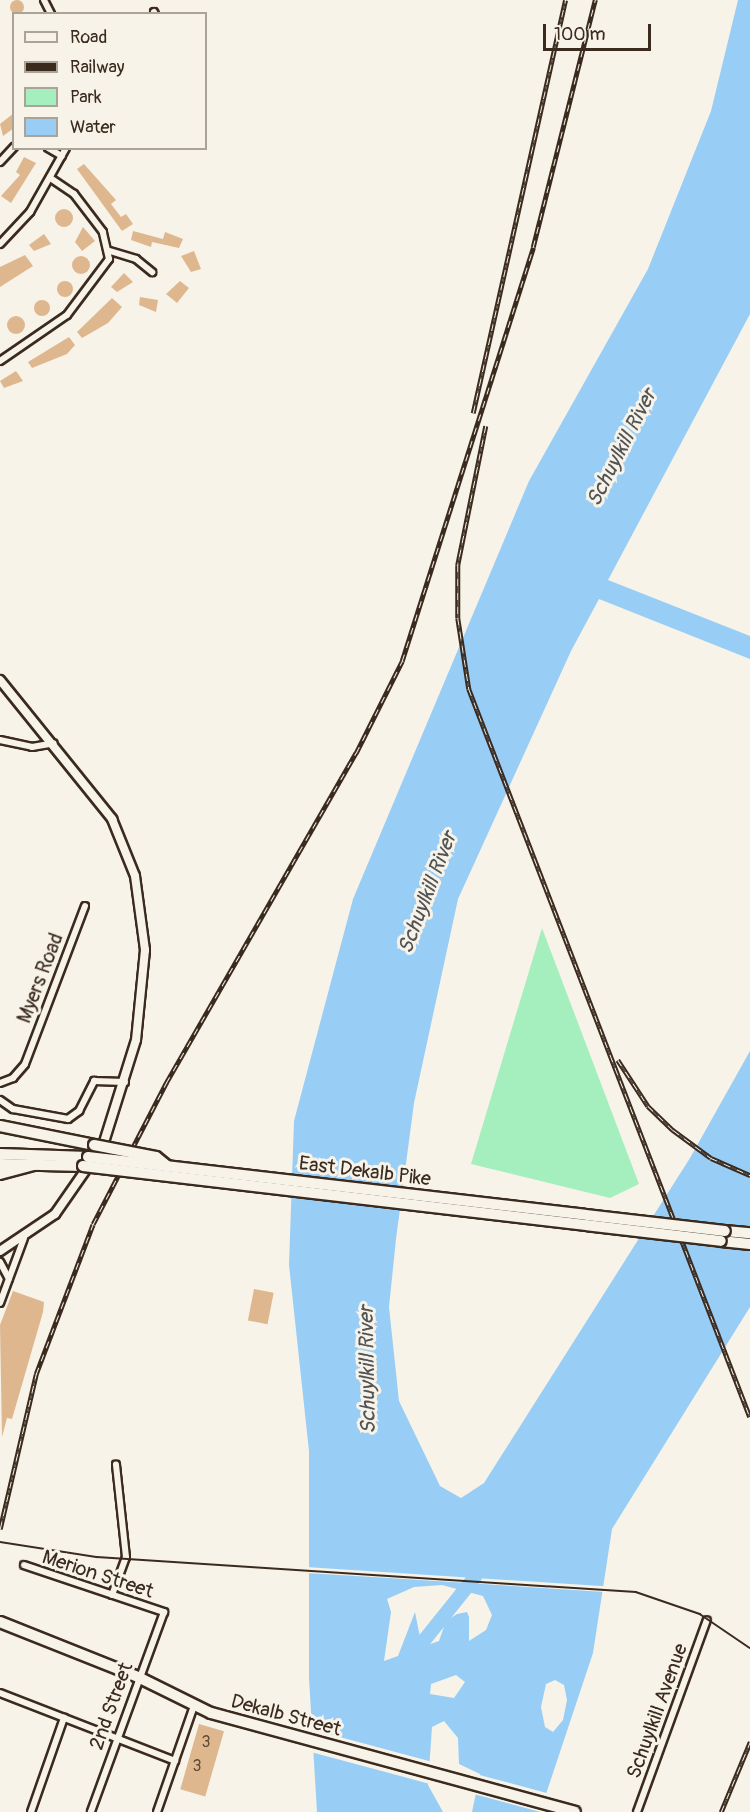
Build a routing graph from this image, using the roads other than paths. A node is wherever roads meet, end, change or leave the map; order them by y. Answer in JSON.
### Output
{"nodes":[{"id":1,"x":12,"y":149,"type":"edge"},
{"id":2,"x":52,"y":150,"type":"edge"},
{"id":3,"x":65,"y":150,"type":"edge"},
{"id":4,"x":62,"y":156,"type":"junction"},
{"id":5,"x":0,"y":162,"type":"edge"},
{"id":6,"x":50,"y":178,"type":"junction"},
{"id":7,"x":0,"y":244,"type":"edge"},
{"id":8,"x":110,"y":251,"type":"junction"},
{"id":9,"x":152,"y":272,"type":"dead end"},
{"id":10,"x":0,"y":361,"type":"edge"},
{"id":11,"x":0,"y":680,"type":"edge"},
{"id":12,"x":0,"y":740,"type":"edge"},
{"id":13,"x":55,"y":743,"type":"junction"},
{"id":14,"x":85,"y":906,"type":"dead end"},
{"id":15,"x":125,"y":1082,"type":"junction"},
{"id":16,"x":0,"y":1083,"type":"edge"},
{"id":17,"x":0,"y":1100,"type":"edge"},
{"id":18,"x":0,"y":1126,"type":"edge"},
{"id":19,"x":0,"y":1154,"type":"edge"},
{"id":20,"x":86,"y":1161,"type":"junction"},
{"id":21,"x":0,"y":1164,"type":"edge"},
{"id":22,"x":36,"y":1164,"type":"junction"},
{"id":23,"x":167,"y":1165,"type":"junction"},
{"id":24,"x":0,"y":1174,"type":"edge"},
{"id":25,"x":750,"y":1233,"type":"edge"},
{"id":26,"x":723,"y":1235,"type":"junction"},
{"id":27,"x":24,"y":1238,"type":"junction"},
{"id":28,"x":750,"y":1244,"type":"edge"},
{"id":29,"x":0,"y":1251,"type":"edge"},
{"id":30,"x":0,"y":1262,"type":"edge"},
{"id":31,"x":9,"y":1280,"type":"junction"},
{"id":32,"x":0,"y":1303,"type":"edge"},
{"id":33,"x":117,"y":1465,"type":"dead end"},
{"id":34,"x":24,"y":1565,"type":"dead end"},
{"id":35,"x":112,"y":1595,"type":"junction"},
{"id":36,"x":164,"y":1612,"type":"joint"},
{"id":37,"x":706,"y":1620,"type":"dead end"},
{"id":38,"x":0,"y":1622,"type":"edge"},
{"id":39,"x":138,"y":1677,"type":"junction"},
{"id":40,"x":0,"y":1693,"type":"edge"},
{"id":41,"x":194,"y":1706,"type":"junction"},
{"id":42,"x":64,"y":1718,"type":"junction"},
{"id":43,"x":117,"y":1739,"type":"junction"},
{"id":44,"x":175,"y":1761,"type":"junction"},
{"id":45,"x":31,"y":1812,"type":"edge"},
{"id":46,"x":91,"y":1812,"type":"edge"},
{"id":47,"x":157,"y":1812,"type":"edge"},
{"id":48,"x":575,"y":1812,"type":"edge"},
{"id":49,"x":637,"y":1812,"type":"edge"}],
"edges":[{"from":1,"to":5,"type":"street"},
{"from":2,"to":4,"type":"street"},
{"from":3,"to":4,"type":"street"},
{"from":4,"to":6,"type":"street"},
{"from":6,"to":7,"type":"street"},
{"from":6,"to":8,"type":"street"},
{"from":8,"to":9,"type":"street"},
{"from":8,"to":10,"type":"street"},
{"from":11,"to":13,"type":"main road"},
{"from":12,"to":13,"type":"street"},
{"from":13,"to":15,"type":"main road"},
{"from":14,"to":16,"type":"street","name":"Myers Road"},
{"from":15,"to":17,"type":"street"},
{"from":15,"to":27,"type":"main road"},
{"from":18,"to":23,"type":"highway","bridge":true},
{"from":19,"to":20,"type":"highway","name":"East Dekalb Pike"},
{"from":20,"to":22,"type":"highway","name":"East Dekalb Pike"},
{"from":20,"to":23,"type":"highway","name":"East Dekalb Pike","bridge":true},
{"from":20,"to":26,"type":"highway","name":"East Dekalb Pike","bridge":true},
{"from":21,"to":22,"type":"highway","name":"East Dekalb Pike"},
{"from":22,"to":24,"type":"highway"},
{"from":23,"to":26,"type":"highway","name":"East Dekalb Pike","bridge":true},
{"from":25,"to":26,"type":"highway"},
{"from":26,"to":28,"type":"highway"},
{"from":27,"to":29,"type":"main road"},
{"from":27,"to":31,"type":"street"},
{"from":30,"to":31,"type":"street"},
{"from":31,"to":32,"type":"street"},
{"from":33,"to":35,"type":"street"},
{"from":34,"to":35,"type":"street","name":"Merion Street"},
{"from":35,"to":36,"type":"street","name":"Merion Street"},
{"from":36,"to":39,"type":"street","name":"2nd Street"},
{"from":37,"to":49,"type":"street","name":"Schuylkill Avenue"},
{"from":38,"to":39,"type":"highway","name":"Dekalb Street"},
{"from":39,"to":41,"type":"highway","name":"Dekalb Street"},
{"from":39,"to":43,"type":"street","name":"2nd Street"},
{"from":40,"to":42,"type":"street"},
{"from":41,"to":44,"type":"street"},
{"from":41,"to":48,"type":"highway","name":"Dekalb Street"},
{"from":42,"to":43,"type":"street"},
{"from":42,"to":45,"type":"street"},
{"from":43,"to":44,"type":"street"},
{"from":43,"to":46,"type":"street","name":"2nd Street"},
{"from":44,"to":47,"type":"street"}]}
